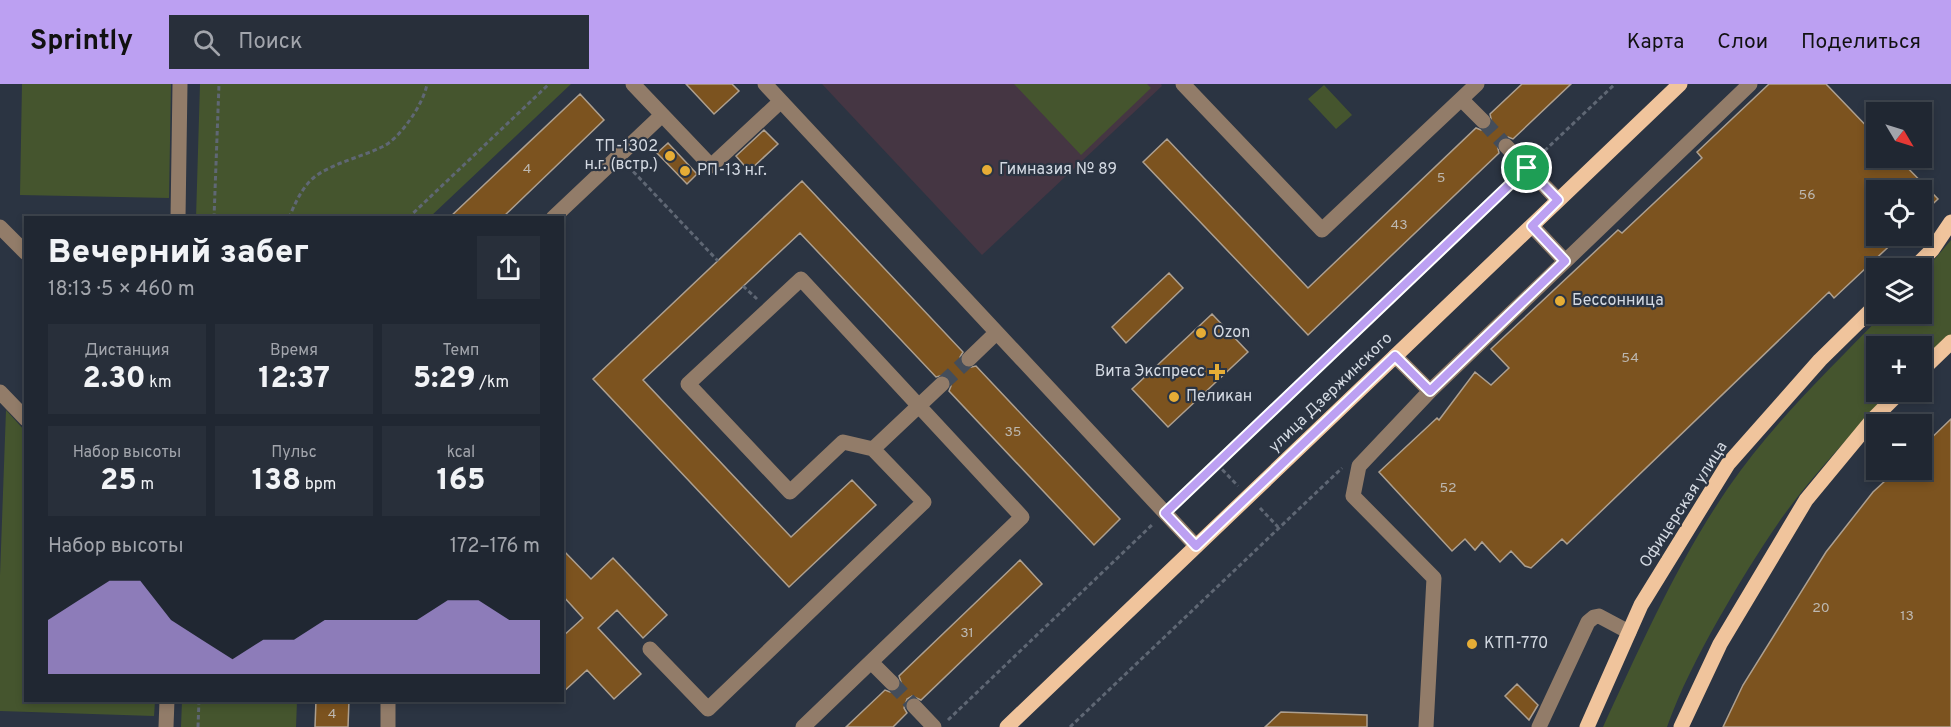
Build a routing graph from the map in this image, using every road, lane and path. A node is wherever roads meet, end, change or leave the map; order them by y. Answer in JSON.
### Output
{"nodes":[{"id":1,"x":180,"y":84,"type":"edge"},
{"id":2,"x":219,"y":84,"type":"edge"},
{"id":3,"x":427,"y":84,"type":"edge"},
{"id":4,"x":549,"y":84,"type":"edge"},
{"id":5,"x":633,"y":84,"type":"edge"},
{"id":6,"x":765,"y":84,"type":"edge"},
{"id":7,"x":1183,"y":84,"type":"edge"},
{"id":8,"x":1477,"y":84,"type":"edge"},
{"id":9,"x":1615,"y":84,"type":"edge"},
{"id":10,"x":1680,"y":84,"type":"edge"},
{"id":11,"x":1750,"y":84,"type":"edge"},
{"id":12,"x":1461,"y":99,"type":"junction"},
{"id":13,"x":781,"y":101,"type":"junction"},
{"id":14,"x":662,"y":115,"type":"junction"},
{"id":15,"x":1483,"y":121,"type":"tunnel mouth"},
{"id":16,"x":1506,"y":146,"type":"tunnel mouth"},
{"id":17,"x":618,"y":156,"type":"junction"},
{"id":18,"x":1527,"y":168,"type":"junction"},
{"id":19,"x":1558,"y":200,"type":"junction"},
{"id":20,"x":178,"y":216,"type":"edge"},
{"id":21,"x":214,"y":216,"type":"edge"},
{"id":22,"x":290,"y":216,"type":"edge"},
{"id":23,"x":410,"y":216,"type":"edge"},
{"id":24,"x":555,"y":216,"type":"edge"},
{"id":25,"x":1951,"y":222,"type":"edge"},
{"id":26,"x":1532,"y":226,"type":"junction"},
{"id":27,"x":0,"y":227,"type":"edge"},
{"id":28,"x":24,"y":251,"type":"edge"},
{"id":29,"x":1924,"y":258,"type":"edge"},
{"id":30,"x":718,"y":261,"type":"dead end"},
{"id":31,"x":1565,"y":261,"type":"junction"},
{"id":32,"x":1866,"y":315,"type":"edge"},
{"id":33,"x":996,"y":333,"type":"junction"},
{"id":34,"x":1951,"y":342,"type":"edge"},
{"id":35,"x":1395,"y":356,"type":"junction"},
{"id":36,"x":969,"y":359,"type":"tunnel mouth"},
{"id":37,"x":1932,"y":360,"type":"edge"},
{"id":38,"x":942,"y":384,"type":"tunnel mouth"},
{"id":39,"x":1430,"y":391,"type":"junction"},
{"id":40,"x":0,"y":392,"type":"edge"},
{"id":41,"x":1890,"y":402,"type":"edge"},
{"id":42,"x":919,"y":406,"type":"junction"},
{"id":43,"x":24,"y":417,"type":"edge"},
{"id":44,"x":873,"y":449,"type":"junction"},
{"id":45,"x":1341,"y":468,"type":"dead end"},
{"id":46,"x":1165,"y":513,"type":"junction"},
{"id":47,"x":1196,"y":546,"type":"junction"},
{"id":48,"x":1629,"y":632,"type":"junction"},
{"id":49,"x":650,"y":649,"type":"dead end"},
{"id":50,"x":871,"y":662,"type":"junction"},
{"id":51,"x":892,"y":683,"type":"tunnel mouth"},
{"id":52,"x":167,"y":702,"type":"edge"},
{"id":53,"x":199,"y":702,"type":"edge"},
{"id":54,"x":388,"y":702,"type":"edge"},
{"id":55,"x":914,"y":706,"type":"tunnel mouth"},
{"id":56,"x":166,"y":727,"type":"edge"},
{"id":57,"x":198,"y":727,"type":"edge"},
{"id":58,"x":388,"y":727,"type":"edge"},
{"id":59,"x":803,"y":727,"type":"edge"},
{"id":60,"x":934,"y":727,"type":"edge"},
{"id":61,"x":940,"y":727,"type":"edge"},
{"id":62,"x":1007,"y":727,"type":"edge"},
{"id":63,"x":1070,"y":727,"type":"edge"},
{"id":64,"x":1426,"y":727,"type":"edge"},
{"id":65,"x":1539,"y":727,"type":"edge"},
{"id":66,"x":1587,"y":727,"type":"edge"},
{"id":67,"x":1681,"y":727,"type":"edge"}],
"edges":[{"from":1,"to":20,"type":"street"},
{"from":2,"to":21,"type":"path"},
{"from":3,"to":22,"type":"path"},
{"from":4,"to":23,"type":"path"},
{"from":5,"to":14,"type":"street"},
{"from":6,"to":13,"type":"street"},
{"from":7,"to":12,"type":"street"},
{"from":8,"to":12,"type":"street"},
{"from":9,"to":18,"type":"path"},
{"from":10,"to":19,"type":"main road","name":"улица Дзержинского"},
{"from":11,"to":31,"type":"street"},
{"from":12,"to":15,"type":"street"},
{"from":13,"to":14,"type":"street"},
{"from":13,"to":33,"type":"street"},
{"from":14,"to":17,"type":"street"},
{"from":16,"to":18,"type":"street"},
{"from":17,"to":24,"type":"street"},
{"from":17,"to":30,"type":"path"},
{"from":18,"to":19,"type":"street"},
{"from":18,"to":46,"type":"path"},
{"from":19,"to":26,"type":"main road","name":"улица Дзержинского"},
{"from":25,"to":29,"type":"main road"},
{"from":26,"to":31,"type":"street"},
{"from":26,"to":35,"type":"main road","name":"улица Дзержинского"},
{"from":27,"to":28,"type":"street"},
{"from":31,"to":39,"type":"street"},
{"from":32,"to":48,"type":"main road","name":"Офицерская улица"},
{"from":33,"to":36,"type":"street"},
{"from":33,"to":46,"type":"street"},
{"from":34,"to":37,"type":"main road"},
{"from":35,"to":39,"type":"street"},
{"from":35,"to":47,"type":"main road","name":"улица Дзержинского"},
{"from":38,"to":42,"type":"street"},
{"from":39,"to":64,"type":"street"},
{"from":40,"to":43,"type":"street"},
{"from":41,"to":67,"type":"main road"},
{"from":42,"to":44,"type":"street"},
{"from":42,"to":44,"type":"street"},
{"from":42,"to":50,"type":"street"},
{"from":44,"to":49,"type":"street"},
{"from":45,"to":63,"type":"path"},
{"from":46,"to":47,"type":"street"},
{"from":46,"to":61,"type":"path"},
{"from":47,"to":62,"type":"main road","name":"улица Дзержинского"},
{"from":48,"to":65,"type":"street"},
{"from":48,"to":66,"type":"main road","name":"Офицерская улица"},
{"from":50,"to":51,"type":"street"},
{"from":50,"to":59,"type":"street"},
{"from":52,"to":56,"type":"street"},
{"from":53,"to":57,"type":"path"},
{"from":54,"to":58,"type":"street"},
{"from":55,"to":60,"type":"street"}]}
